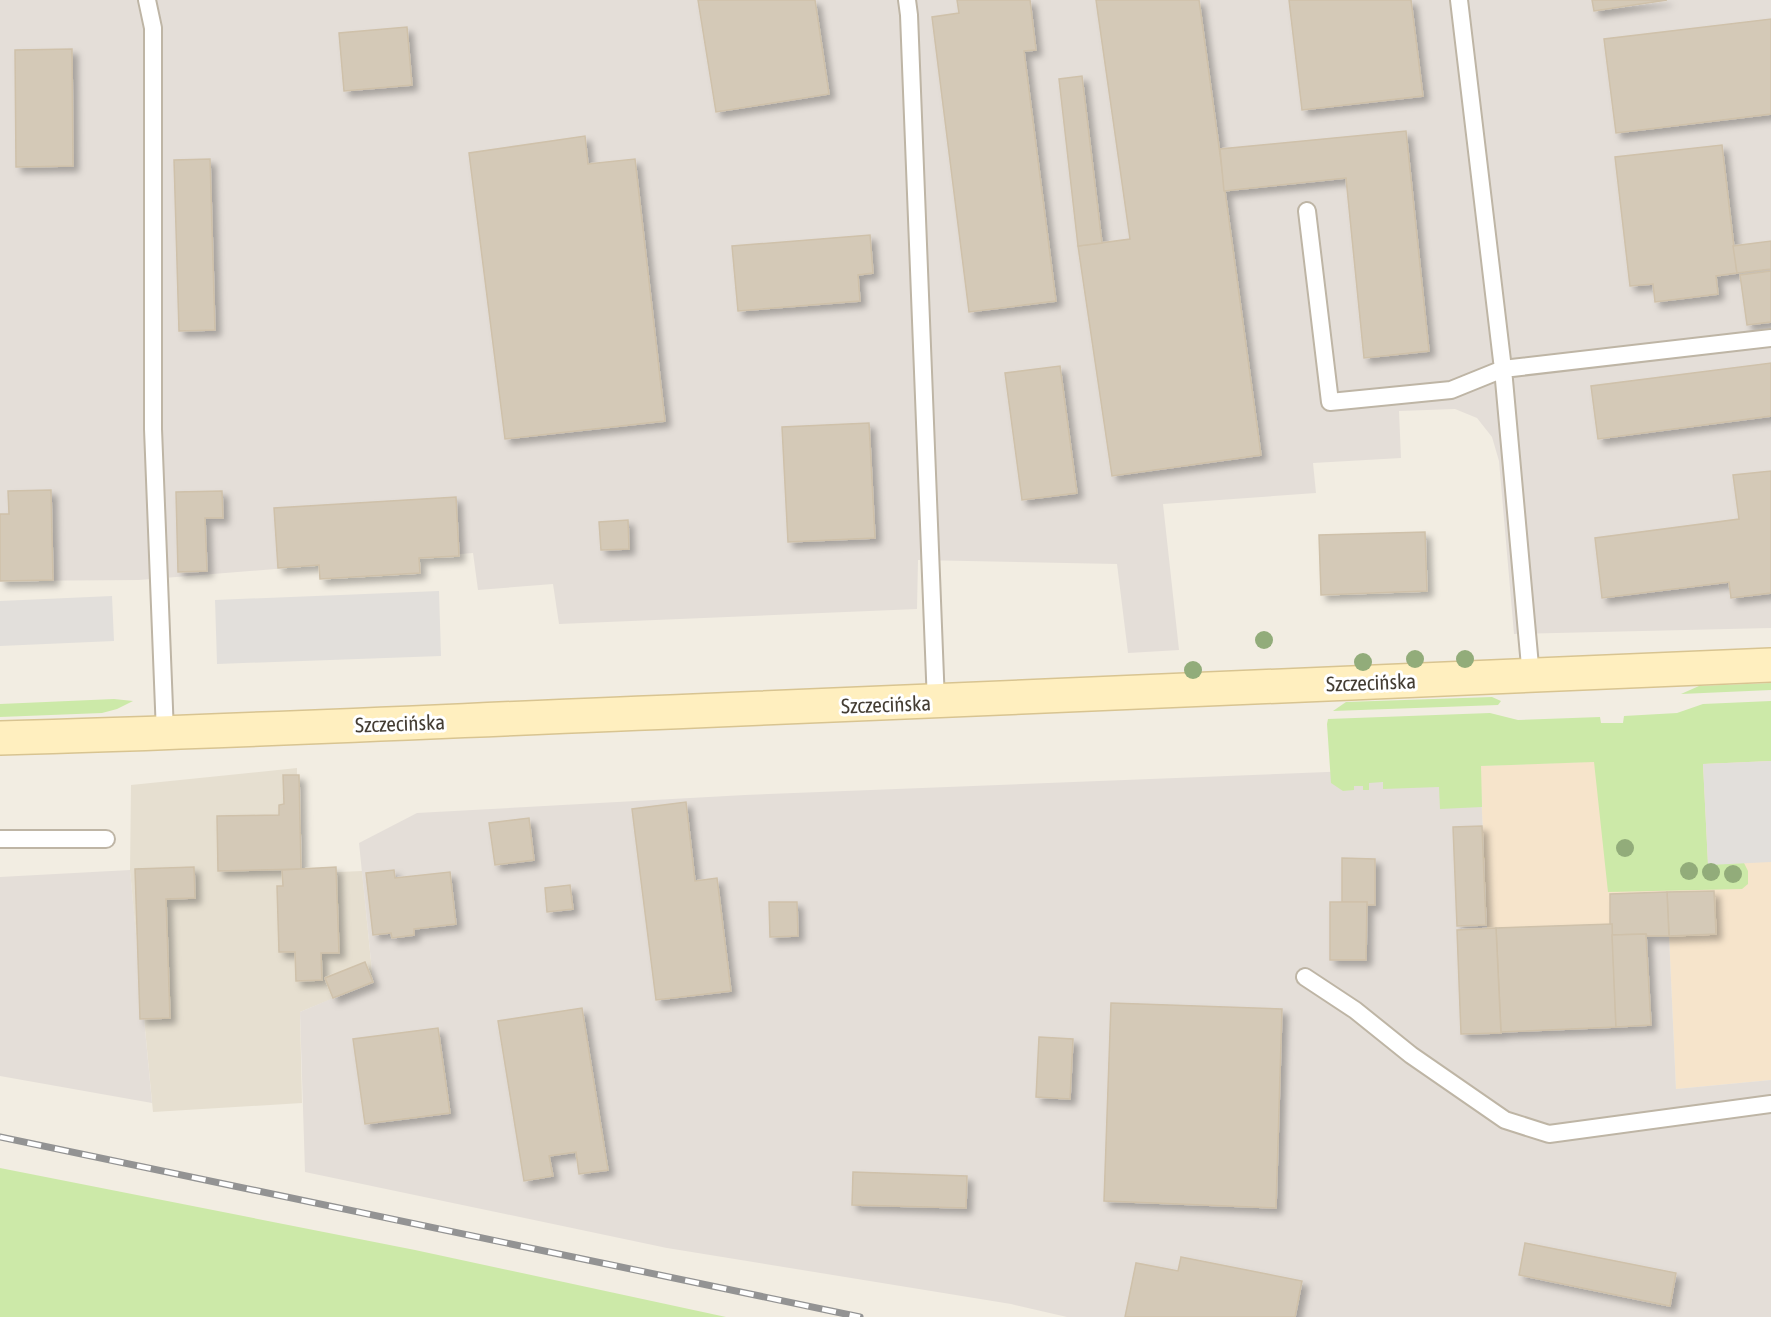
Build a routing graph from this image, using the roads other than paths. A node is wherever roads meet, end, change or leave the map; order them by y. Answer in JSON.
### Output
{"nodes":[{"id":1,"x":147,"y":0,"type":"edge"},
{"id":2,"x":907,"y":0,"type":"edge"},
{"id":3,"x":1459,"y":0,"type":"edge"},
{"id":4,"x":1307,"y":210,"type":"dead end"},
{"id":5,"x":1771,"y":338,"type":"edge"},
{"id":6,"x":1503,"y":369,"type":"junction"},
{"id":7,"x":1771,"y":665,"type":"edge"},
{"id":8,"x":1531,"y":677,"type":"junction"},
{"id":9,"x":936,"y":703,"type":"junction"},
{"id":10,"x":165,"y":733,"type":"junction"},
{"id":11,"x":0,"y":738,"type":"edge"},
{"id":12,"x":106,"y":838,"type":"dead end"},
{"id":13,"x":0,"y":839,"type":"edge"},
{"id":14,"x":1305,"y":977,"type":"dead end"},
{"id":15,"x":1771,"y":1104,"type":"edge"}],
"edges":[{"from":1,"to":10,"type":"lane"},
{"from":2,"to":9,"type":"lane"},
{"from":3,"to":6,"type":"lane"},
{"from":4,"to":6,"type":"lane"},
{"from":5,"to":6,"type":"lane"},
{"from":6,"to":8,"type":"lane"},
{"from":7,"to":8,"type":"street","name":"Szczecińska"},
{"from":8,"to":9,"type":"street","name":"Szczecińska"},
{"from":9,"to":10,"type":"street","name":"Szczecińska"},
{"from":10,"to":11,"type":"street","name":"Szczecińska"},
{"from":12,"to":13,"type":"lane"},
{"from":14,"to":15,"type":"lane"}]}
